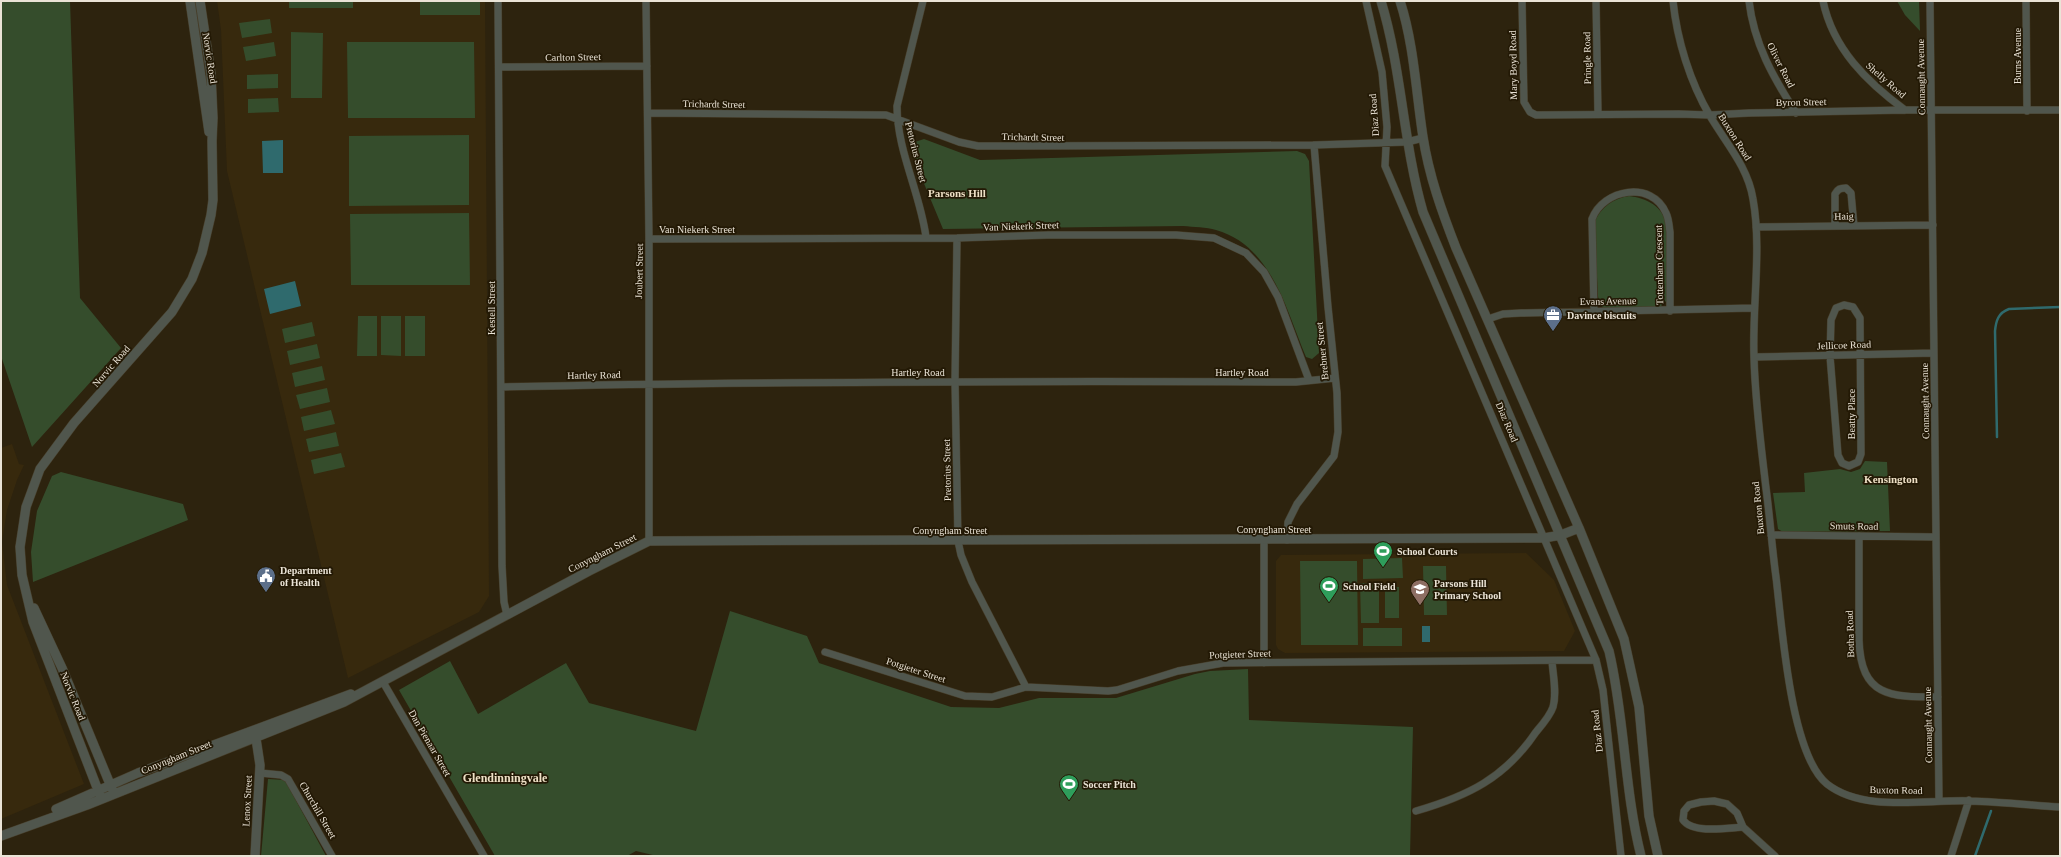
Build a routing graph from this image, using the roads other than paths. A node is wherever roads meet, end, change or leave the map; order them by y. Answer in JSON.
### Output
{"nodes":[{"id":1,"x":190,"y":1,"type":"edge"},
{"id":2,"x":200,"y":1,"type":"edge"},
{"id":3,"x":498,"y":1,"type":"edge"},
{"id":4,"x":646,"y":1,"type":"edge"},
{"id":5,"x":923,"y":1,"type":"edge"},
{"id":6,"x":1366,"y":1,"type":"edge"},
{"id":7,"x":1381,"y":1,"type":"edge"},
{"id":8,"x":1400,"y":1,"type":"edge"},
{"id":9,"x":1522,"y":1,"type":"edge"},
{"id":10,"x":1596,"y":1,"type":"edge"},
{"id":11,"x":1673,"y":1,"type":"edge"},
{"id":12,"x":1749,"y":1,"type":"edge"},
{"id":13,"x":1823,"y":1,"type":"edge"},
{"id":14,"x":1930,"y":1,"type":"edge"},
{"id":15,"x":2026,"y":1,"type":"edge"},
{"id":16,"x":647,"y":66,"type":"junction"},
{"id":17,"x":499,"y":67,"type":"junction"},
{"id":18,"x":1905,"y":110,"type":"junction"},
{"id":19,"x":2060,"y":110,"type":"edge"},
{"id":20,"x":1932,"y":111,"type":"junction"},
{"id":21,"x":2027,"y":111,"type":"junction"},
{"id":22,"x":648,"y":113,"type":"junction"},
{"id":23,"x":1796,"y":113,"type":"junction"},
{"id":24,"x":1598,"y":114,"type":"junction"},
{"id":25,"x":1710,"y":115,"type":"junction"},
{"id":26,"x":1543,"y":116,"type":"joint"},
{"id":27,"x":897,"y":118,"type":"junction"},
{"id":28,"x":1423,"y":138,"type":"junction"},
{"id":29,"x":212,"y":141,"type":"junction"},
{"id":30,"x":1407,"y":142,"type":"junction"},
{"id":31,"x":1387,"y":143,"type":"junction"},
{"id":32,"x":1314,"y":145,"type":"junction"},
{"id":33,"x":1933,"y":225,"type":"junction"},
{"id":34,"x":1835,"y":226,"type":"junction"},
{"id":35,"x":1854,"y":226,"type":"junction"},
{"id":36,"x":1756,"y":227,"type":"junction"},
{"id":37,"x":926,"y":237,"type":"junction"},
{"id":38,"x":957,"y":238,"type":"junction"},
{"id":39,"x":649,"y":239,"type":"junction"},
{"id":40,"x":1754,"y":308,"type":"junction"},
{"id":41,"x":1594,"y":311,"type":"junction"},
{"id":42,"x":1670,"y":311,"type":"junction"},
{"id":43,"x":1488,"y":319,"type":"junction"},
{"id":44,"x":1934,"y":353,"type":"junction"},
{"id":45,"x":1860,"y":354,"type":"junction"},
{"id":46,"x":1830,"y":356,"type":"junction"},
{"id":47,"x":1754,"y":358,"type":"junction"},
{"id":48,"x":1335,"y":378,"type":"junction"},
{"id":49,"x":1309,"y":380,"type":"junction"},
{"id":50,"x":955,"y":381,"type":"junction"},
{"id":51,"x":648,"y":384,"type":"junction"},
{"id":52,"x":501,"y":387,"type":"junction"},
{"id":53,"x":1579,"y":528,"type":"junction"},
{"id":54,"x":1561,"y":535,"type":"junction"},
{"id":55,"x":1771,"y":535,"type":"junction"},
{"id":56,"x":1859,"y":536,"type":"junction"},
{"id":57,"x":1936,"y":537,"type":"junction"},
{"id":58,"x":1544,"y":538,"type":"junction"},
{"id":59,"x":1264,"y":540,"type":"junction"},
{"id":60,"x":1287,"y":540,"type":"junction"},
{"id":61,"x":649,"y":541,"type":"junction"},
{"id":62,"x":958,"y":541,"type":"junction"},
{"id":63,"x":29,"y":600,"type":"junction"},
{"id":64,"x":507,"y":615,"type":"junction"},
{"id":65,"x":825,"y":652,"type":"dead end"},
{"id":66,"x":1596,"y":660,"type":"junction"},
{"id":67,"x":1552,"y":661,"type":"junction"},
{"id":68,"x":1264,"y":663,"type":"junction"},
{"id":69,"x":382,"y":682,"type":"junction"},
{"id":70,"x":1026,"y":687,"type":"junction"},
{"id":71,"x":1938,"y":696,"type":"junction"},
{"id":72,"x":255,"y":733,"type":"junction"},
{"id":73,"x":246,"y":737,"type":"junction"},
{"id":74,"x":257,"y":747,"type":"junction"},
{"id":75,"x":260,"y":773,"type":"junction"},
{"id":76,"x":112,"y":789,"type":"junction"},
{"id":77,"x":99,"y":794,"type":"junction"},
{"id":78,"x":1969,"y":800,"type":"junction"},
{"id":79,"x":1939,"y":801,"type":"junction"},
{"id":80,"x":2060,"y":807,"type":"edge"},
{"id":81,"x":1416,"y":811,"type":"dead end"},
{"id":82,"x":1743,"y":827,"type":"junction"},
{"id":83,"x":1,"y":831,"type":"edge"},
{"id":84,"x":1,"y":836,"type":"edge"},
{"id":85,"x":255,"y":856,"type":"edge"},
{"id":86,"x":332,"y":856,"type":"edge"},
{"id":87,"x":484,"y":856,"type":"edge"},
{"id":88,"x":1621,"y":856,"type":"edge"},
{"id":89,"x":1641,"y":856,"type":"edge"},
{"id":90,"x":1657,"y":856,"type":"edge"},
{"id":91,"x":1775,"y":856,"type":"edge"},
{"id":92,"x":1951,"y":856,"type":"edge"}],
"edges":[{"from":1,"to":29,"type":"street","name":"Norvic Road"},
{"from":2,"to":29,"type":"street","name":"Norvic Road"},
{"from":3,"to":17,"type":"street","name":"Kestell Street"},
{"from":4,"to":16,"type":"street","name":"Joubert Street"},
{"from":5,"to":27,"type":"street","name":"Pretorius Street"},
{"from":6,"to":31,"type":"street","name":"Diaz Road"},
{"from":7,"to":30,"type":"street","name":"Diaz Road"},
{"from":8,"to":28,"type":"street"},
{"from":9,"to":26,"type":"street","name":"Mary Boyd Road"},
{"from":10,"to":24,"type":"street","name":"Pringle Road"},
{"from":11,"to":25,"type":"street","name":"Buxton Road"},
{"from":12,"to":23,"type":"street","name":"Oliver Road"},
{"from":13,"to":18,"type":"street","name":"Shelly Road"},
{"from":14,"to":20,"type":"street","name":"Connaught Avenue"},
{"from":15,"to":21,"type":"street","name":"Burns Avenue"},
{"from":16,"to":17,"type":"street","name":"Carlton Street"},
{"from":16,"to":22,"type":"street","name":"Joubert Street"},
{"from":17,"to":52,"type":"street","name":"Kestell Street"},
{"from":18,"to":20,"type":"street","name":"Byron Street"},
{"from":18,"to":23,"type":"street","name":"Byron Street"},
{"from":19,"to":21,"type":"street","name":"Byron Street"},
{"from":20,"to":21,"type":"street","name":"Byron Street"},
{"from":20,"to":33,"type":"street","name":"Connaught Avenue"},
{"from":22,"to":27,"type":"street","name":"Trichardt Street"},
{"from":22,"to":39,"type":"street","name":"Joubert Street"},
{"from":23,"to":25,"type":"street","name":"Byron Street"},
{"from":24,"to":25,"type":"street","name":"Byron Street"},
{"from":24,"to":26,"type":"street","name":"Byron Street"},
{"from":25,"to":36,"type":"street","name":"Buxton Road"},
{"from":27,"to":32,"type":"street","name":"Trichardt Street"},
{"from":27,"to":37,"type":"street","name":"Pretorius Street"},
{"from":28,"to":30,"type":"street","name":"Trichardt Street"},
{"from":28,"to":43,"type":"street"},
{"from":29,"to":63,"type":"street","name":"Norvic Road"},
{"from":30,"to":31,"type":"street","name":"Trichardt Street"},
{"from":30,"to":54,"type":"street","name":"Diaz Road"},
{"from":31,"to":32,"type":"street","name":"Trichardt Street"},
{"from":31,"to":58,"type":"street","name":"Diaz Road"},
{"from":32,"to":48,"type":"street","name":"Brebner Street"},
{"from":33,"to":35,"type":"street","name":"Haig"},
{"from":33,"to":44,"type":"street","name":"Connaught Avenue"},
{"from":34,"to":35,"type":"street","name":"Haig"},
{"from":34,"to":35,"type":"street"},
{"from":34,"to":36,"type":"street","name":"Haig"},
{"from":36,"to":40,"type":"street","name":"Buxton Road"},
{"from":37,"to":38,"type":"street","name":"Van Niekerk Street"},
{"from":37,"to":39,"type":"street","name":"Van Niekerk Street"},
{"from":38,"to":49,"type":"street","name":"Van Niekerk Street"},
{"from":38,"to":50,"type":"street","name":"Pretorius Street"},
{"from":39,"to":51,"type":"street","name":"Joubert Street"},
{"from":40,"to":42,"type":"street","name":"Evans Avenue"},
{"from":40,"to":47,"type":"street","name":"Buxton Road"},
{"from":41,"to":42,"type":"street","name":"Evans Avenue"},
{"from":41,"to":42,"type":"street","name":"Tottenham Crescent"},
{"from":41,"to":43,"type":"street","name":"Evans Avenue"},
{"from":43,"to":53,"type":"street"},
{"from":44,"to":45,"type":"street","name":"Jellicoe Road"},
{"from":44,"to":57,"type":"street","name":"Connaught Avenue"},
{"from":45,"to":46,"type":"street","name":"Jellicoe Road"},
{"from":45,"to":46,"type":"street","name":"Beatty Place"},
{"from":45,"to":46,"type":"street","name":"Beatty Place"},
{"from":46,"to":47,"type":"street","name":"Jellicoe Road"},
{"from":47,"to":55,"type":"street","name":"Buxton Road"},
{"from":48,"to":49,"type":"street","name":"Hartley Road"},
{"from":48,"to":60,"type":"street","name":"Brebner Street"},
{"from":49,"to":50,"type":"street","name":"Hartley Road"},
{"from":50,"to":51,"type":"street","name":"Hartley Road"},
{"from":50,"to":62,"type":"street","name":"Pretorius Street"},
{"from":51,"to":52,"type":"street","name":"Hartley Road"},
{"from":51,"to":61,"type":"street","name":"Joubert Street"},
{"from":52,"to":64,"type":"street","name":"Kestell Street"},
{"from":53,"to":54,"type":"street","name":"Conyngham Street"},
{"from":53,"to":90,"type":"street"},
{"from":54,"to":58,"type":"street","name":"Conyngham Street"},
{"from":54,"to":89,"type":"street","name":"Diaz Road"},
{"from":55,"to":56,"type":"street","name":"Smuts Road"},
{"from":55,"to":79,"type":"street","name":"Buxton Road"},
{"from":56,"to":57,"type":"street","name":"Smuts Road"},
{"from":56,"to":71,"type":"street","name":"Botha Road"},
{"from":57,"to":71,"type":"street","name":"Connaught Avenue"},
{"from":58,"to":60,"type":"street","name":"Conyngham Street"},
{"from":58,"to":66,"type":"street","name":"Diaz Road"},
{"from":59,"to":60,"type":"street","name":"Conyngham Street"},
{"from":59,"to":62,"type":"street","name":"Conyngham Street"},
{"from":59,"to":68,"type":"street"},
{"from":61,"to":62,"type":"street","name":"Conyngham Street"},
{"from":61,"to":64,"type":"street","name":"Conyngham Street"},
{"from":62,"to":70,"type":"street","name":"Pretorius Street"},
{"from":63,"to":76,"type":"street","name":"Norvic Road"},
{"from":63,"to":77,"type":"street","name":"Norvic Road"},
{"from":64,"to":69,"type":"street","name":"Conyngham Street"},
{"from":65,"to":70,"type":"street","name":"Potgieter Street"},
{"from":66,"to":67,"type":"street","name":"Potgieter Street"},
{"from":66,"to":88,"type":"street","name":"Diaz Road"},
{"from":67,"to":68,"type":"street","name":"Potgieter Street"},
{"from":67,"to":81,"type":"street"},
{"from":68,"to":70,"type":"street","name":"Potgieter Street"},
{"from":69,"to":72,"type":"street","name":"Conyngham Street"},
{"from":69,"to":87,"type":"street","name":"Dan Pienaar Street"},
{"from":71,"to":79,"type":"street","name":"Connaught Avenue"},
{"from":72,"to":73,"type":"street","name":"Conyngham Street"},
{"from":72,"to":74,"type":"street","name":"Lenox Street"},
{"from":73,"to":74,"type":"street"},
{"from":73,"to":76,"type":"street","name":"Conyngham Street"},
{"from":74,"to":75,"type":"street","name":"Lenox Street"},
{"from":75,"to":85,"type":"street","name":"Lenox Street"},
{"from":75,"to":86,"type":"street","name":"Churchill Street"},
{"from":76,"to":77,"type":"street","name":"Conyngham Street"},
{"from":77,"to":83,"type":"street","name":"Conyngham Street"},
{"from":77,"to":84,"type":"street","name":"Conyngham Street"},
{"from":78,"to":79,"type":"street","name":"Buxton Road"},
{"from":78,"to":80,"type":"street","name":"Buxton Road"},
{"from":78,"to":92,"type":"street"},
{"from":82,"to":82,"type":"street"},
{"from":82,"to":91,"type":"street"}]}
